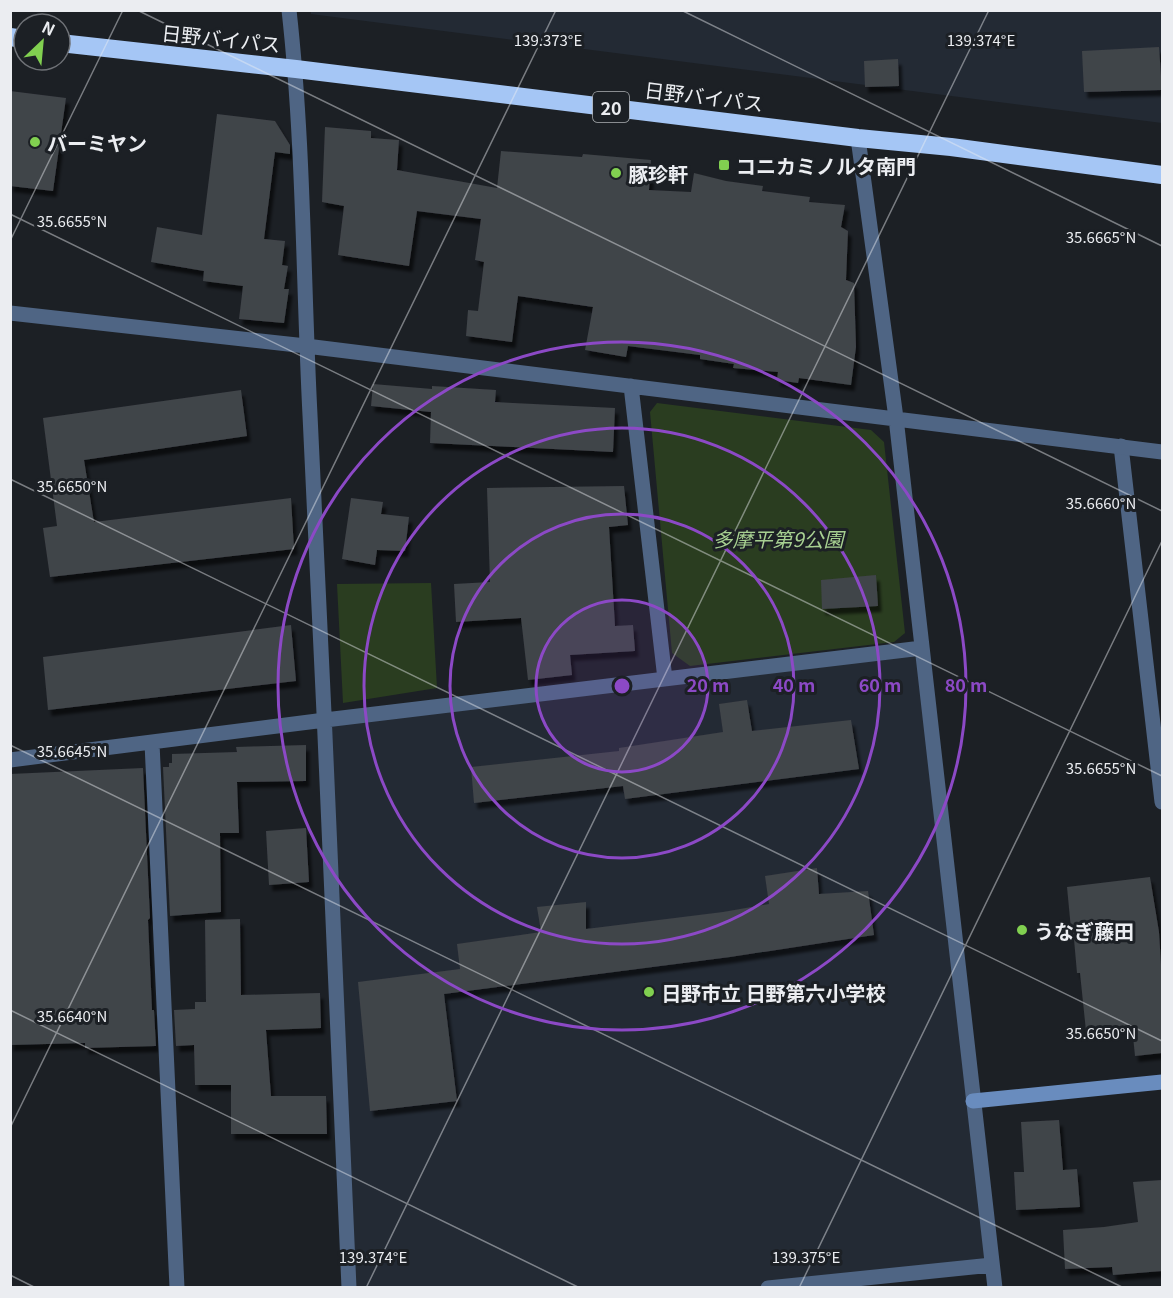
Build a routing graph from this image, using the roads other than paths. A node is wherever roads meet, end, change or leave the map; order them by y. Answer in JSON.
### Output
{"nodes":[{"id":1,"x":290,"y":10,"type":"edge"},
{"id":2,"x":72,"y":44,"type":"edge"},
{"id":3,"x":296,"y":69,"type":"junction"},
{"id":4,"x":858,"y":138,"type":"junction"},
{"id":5,"x":1162,"y":175,"type":"edge"},
{"id":6,"x":10,"y":314,"type":"edge"},
{"id":7,"x":306,"y":346,"type":"junction"},
{"id":8,"x":630,"y":386,"type":"junction"},
{"id":9,"x":896,"y":418,"type":"junction"},
{"id":10,"x":1121,"y":446,"type":"junction"},
{"id":11,"x":1162,"y":452,"type":"edge"},
{"id":12,"x":922,"y":648,"type":"junction"},
{"id":13,"x":665,"y":679,"type":"junction"},
{"id":14,"x":325,"y":720,"type":"junction"},
{"id":15,"x":152,"y":743,"type":"junction"},
{"id":16,"x":10,"y":760,"type":"edge"},
{"id":17,"x":1162,"y":802,"type":"edge"},
{"id":18,"x":1162,"y":1082,"type":"edge"},
{"id":19,"x":973,"y":1101,"type":"junction"},
{"id":20,"x":992,"y":1265,"type":"junction"},
{"id":21,"x":177,"y":1287,"type":"edge"},
{"id":22,"x":349,"y":1287,"type":"edge"},
{"id":23,"x":768,"y":1287,"type":"edge"},
{"id":24,"x":995,"y":1287,"type":"edge"}],
"edges":[{"from":1,"to":3,"type":"street"},
{"from":2,"to":3,"type":"highway","name":"日野バイパス","number":"20"},
{"from":3,"to":4,"type":"highway","name":"日野バイパス","number":"20"},
{"from":3,"to":7,"type":"street"},
{"from":4,"to":5,"type":"highway","name":"日野バイパス","number":"20"},
{"from":4,"to":9,"type":"street"},
{"from":6,"to":7,"type":"street"},
{"from":7,"to":8,"type":"street"},
{"from":7,"to":14,"type":"street"},
{"from":8,"to":9,"type":"street"},
{"from":8,"to":13,"type":"street"},
{"from":9,"to":10,"type":"street"},
{"from":9,"to":12,"type":"street"},
{"from":10,"to":11,"type":"street"},
{"from":10,"to":17,"type":"street"},
{"from":12,"to":13,"type":"street"},
{"from":12,"to":19,"type":"street"},
{"from":13,"to":14,"type":"street"},
{"from":14,"to":15,"type":"street"},
{"from":14,"to":22,"type":"street"},
{"from":15,"to":16,"type":"street"},
{"from":15,"to":21,"type":"street"},
{"from":18,"to":19,"type":"street"},
{"from":19,"to":20,"type":"street"},
{"from":20,"to":23,"type":"street"},
{"from":20,"to":24,"type":"street"}]}
